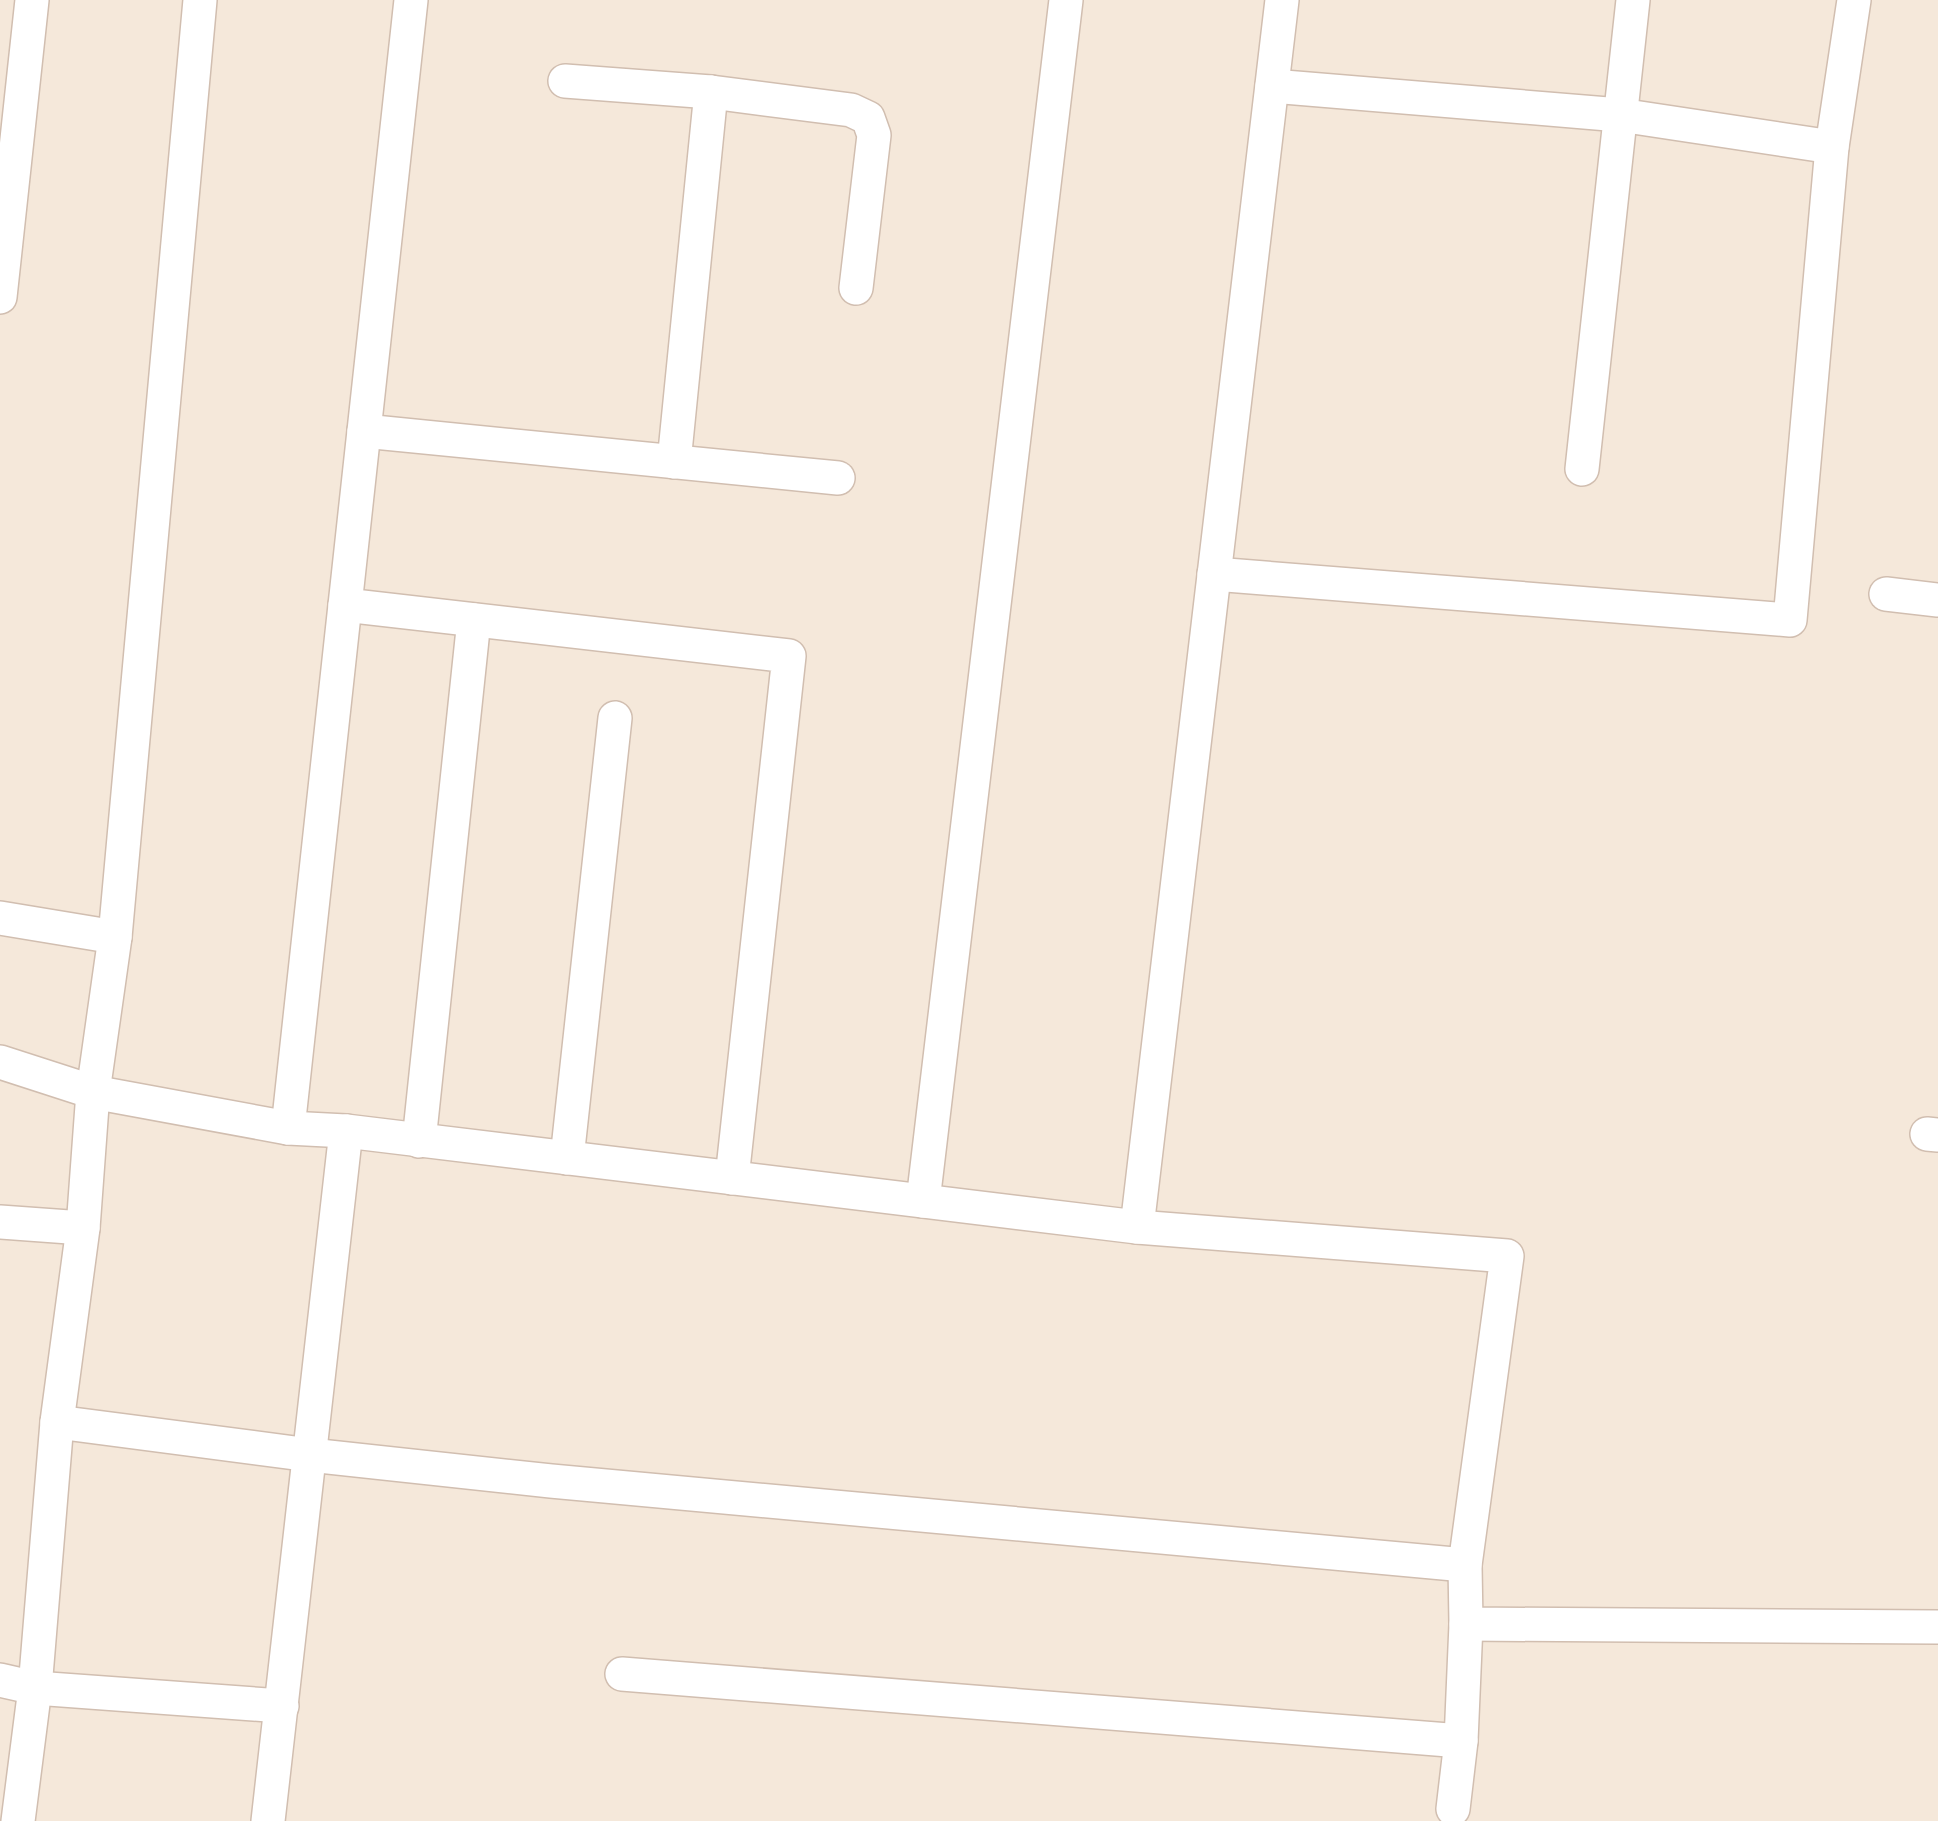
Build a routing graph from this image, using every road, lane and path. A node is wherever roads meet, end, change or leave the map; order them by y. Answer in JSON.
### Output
{"nodes":[{"id":1,"x":32,"y":0,"type":"edge"},
{"id":2,"x":200,"y":0,"type":"edge"},
{"id":3,"x":411,"y":0,"type":"edge"},
{"id":4,"x":1066,"y":0,"type":"edge"},
{"id":5,"x":1282,"y":0,"type":"edge"},
{"id":6,"x":1633,"y":0,"type":"edge"},
{"id":7,"x":1854,"y":0,"type":"edge"},
{"id":8,"x":565,"y":81,"type":"dead end"},
{"id":9,"x":1272,"y":86,"type":"junction"},
{"id":10,"x":711,"y":92,"type":"junction"},
{"id":11,"x":1620,"y":115,"type":"junction"},
{"id":12,"x":1832,"y":147,"type":"junction"},
{"id":13,"x":856,"y":288,"type":"dead end"},
{"id":14,"x":0,"y":297,"type":"edge"},
{"id":15,"x":364,"y":431,"type":"junction"},
{"id":16,"x":674,"y":462,"type":"junction"},
{"id":17,"x":1582,"y":469,"type":"dead end"},
{"id":18,"x":838,"y":478,"type":"dead end"},
{"id":19,"x":1214,"y":574,"type":"junction"},
{"id":20,"x":1886,"y":594,"type":"dead end"},
{"id":21,"x":1938,"y":600,"type":"edge"},
{"id":22,"x":345,"y":605,"type":"junction"},
{"id":23,"x":474,"y":620,"type":"junction"},
{"id":24,"x":615,"y":718,"type":"dead end"},
{"id":25,"x":0,"y":918,"type":"edge"},
{"id":26,"x":115,"y":937,"type":"junction"},
{"id":27,"x":0,"y":1062,"type":"edge"},
{"id":28,"x":93,"y":1092,"type":"junction"},
{"id":29,"x":288,"y":1128,"type":"junction"},
{"id":30,"x":346,"y":1131,"type":"junction"},
{"id":31,"x":419,"y":1141,"type":"junction"},
{"id":32,"x":567,"y":1158,"type":"junction"},
{"id":33,"x":732,"y":1178,"type":"junction"},
{"id":34,"x":923,"y":1201,"type":"junction"},
{"id":35,"x":0,"y":1222,"type":"edge"},
{"id":36,"x":1137,"y":1227,"type":"junction"},
{"id":37,"x":83,"y":1228,"type":"junction"},
{"id":38,"x":57,"y":1422,"type":"junction"},
{"id":39,"x":310,"y":1455,"type":"junction"},
{"id":40,"x":1465,"y":1565,"type":"junction"},
{"id":41,"x":1466,"y":1624,"type":"junction"},
{"id":42,"x":1938,"y":1627,"type":"edge"},
{"id":43,"x":622,"y":1674,"type":"dead end"},
{"id":44,"x":0,"y":1680,"type":"edge"},
{"id":45,"x":35,"y":1688,"type":"junction"},
{"id":46,"x":282,"y":1706,"type":"junction"},
{"id":47,"x":1461,"y":1741,"type":"junction"},
{"id":48,"x":1453,"y":1809,"type":"dead end"},
{"id":49,"x":18,"y":1821,"type":"edge"},
{"id":50,"x":268,"y":1821,"type":"edge"}],
"edges":[{"from":1,"to":14,"type":"street"},
{"from":2,"to":26,"type":"street"},
{"from":3,"to":15,"type":"street"},
{"from":4,"to":34,"type":"street"},
{"from":5,"to":9,"type":"street"},
{"from":6,"to":11,"type":"street"},
{"from":7,"to":12,"type":"street"},
{"from":8,"to":10,"type":"street"},
{"from":9,"to":11,"type":"street"},
{"from":9,"to":19,"type":"street"},
{"from":10,"to":13,"type":"street"},
{"from":10,"to":16,"type":"street"},
{"from":11,"to":12,"type":"street"},
{"from":11,"to":17,"type":"street"},
{"from":12,"to":19,"type":"street"},
{"from":15,"to":16,"type":"street"},
{"from":15,"to":22,"type":"street"},
{"from":16,"to":18,"type":"street"},
{"from":19,"to":36,"type":"street"},
{"from":20,"to":21,"type":"street"},
{"from":22,"to":23,"type":"street"},
{"from":22,"to":29,"type":"street"},
{"from":23,"to":31,"type":"street"},
{"from":23,"to":33,"type":"street"},
{"from":24,"to":32,"type":"street"},
{"from":25,"to":26,"type":"street"},
{"from":26,"to":28,"type":"street"},
{"from":27,"to":28,"type":"street"},
{"from":28,"to":29,"type":"street"},
{"from":28,"to":37,"type":"street"},
{"from":29,"to":30,"type":"street"},
{"from":30,"to":31,"type":"street"},
{"from":30,"to":39,"type":"street"},
{"from":31,"to":32,"type":"street"},
{"from":32,"to":33,"type":"street"},
{"from":33,"to":34,"type":"street"},
{"from":34,"to":36,"type":"street"},
{"from":35,"to":37,"type":"street"},
{"from":36,"to":40,"type":"street"},
{"from":37,"to":38,"type":"street"},
{"from":38,"to":39,"type":"street"},
{"from":38,"to":45,"type":"street"},
{"from":39,"to":40,"type":"street"},
{"from":39,"to":46,"type":"street"},
{"from":40,"to":41,"type":"street"},
{"from":41,"to":42,"type":"street"},
{"from":41,"to":47,"type":"street"},
{"from":43,"to":47,"type":"street"},
{"from":44,"to":45,"type":"street"},
{"from":45,"to":46,"type":"street"},
{"from":45,"to":49,"type":"street"},
{"from":46,"to":50,"type":"street"},
{"from":47,"to":48,"type":"street"}]}
